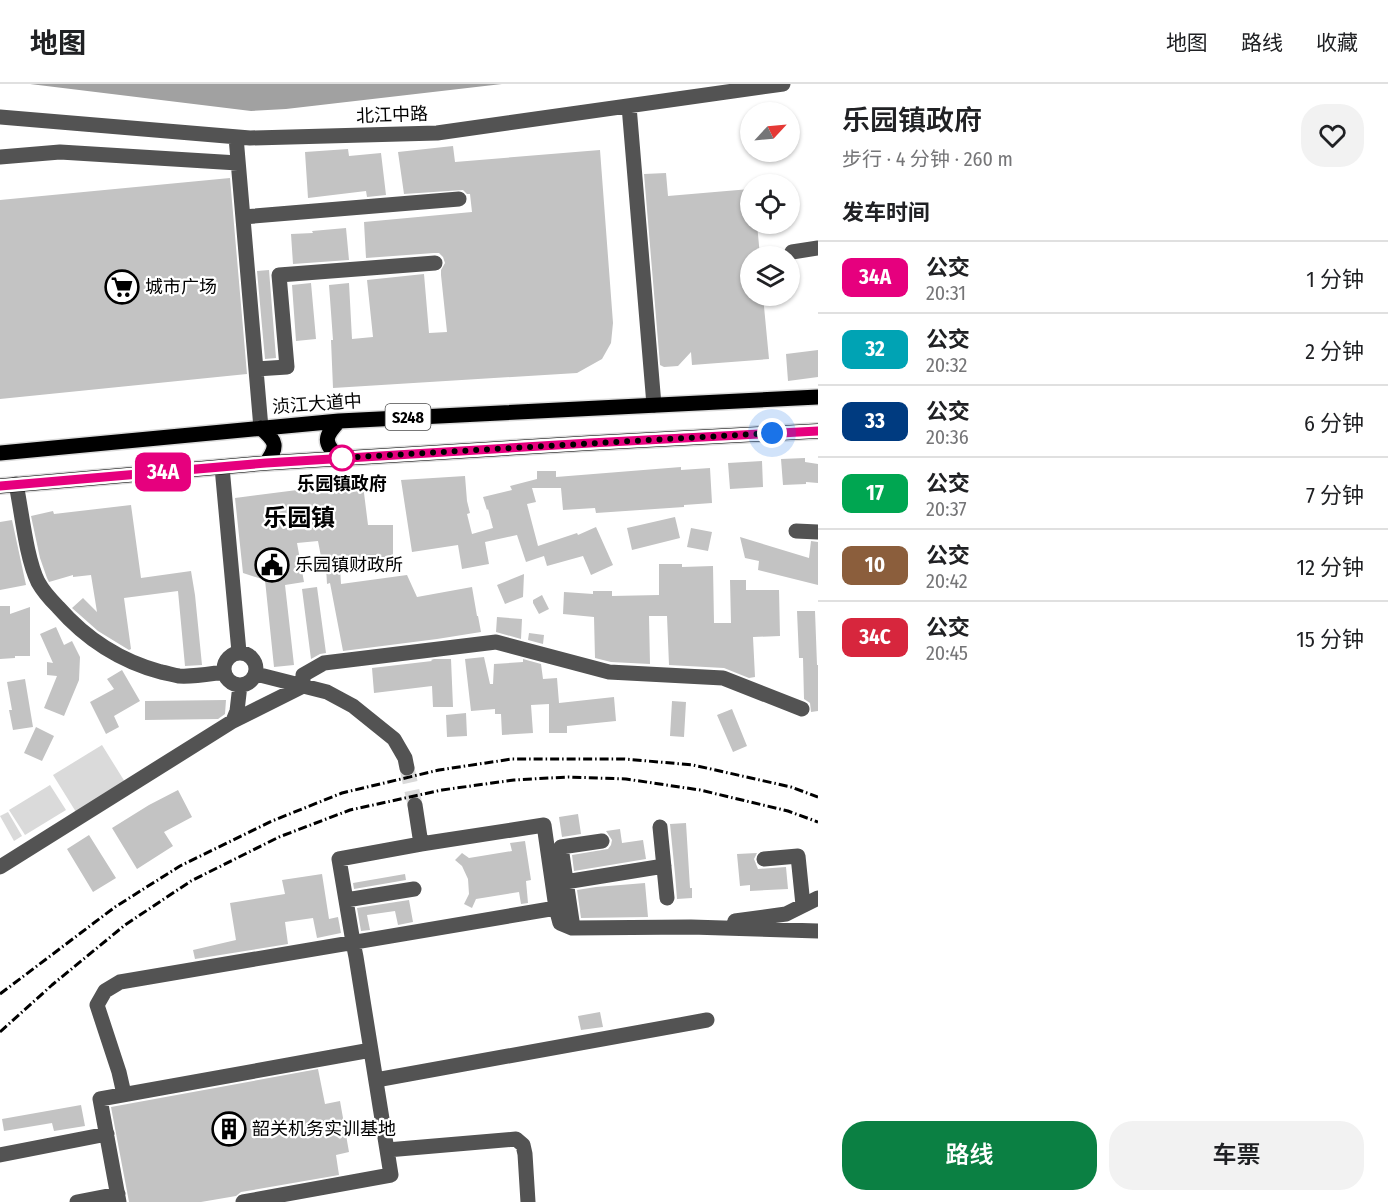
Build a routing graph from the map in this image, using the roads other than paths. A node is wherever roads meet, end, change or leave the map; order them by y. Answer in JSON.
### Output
{"nodes":[{"id":1,"x":783,"y":84,"type":"edge"},
{"id":2,"x":629,"y":106,"type":"junction"},
{"id":3,"x":0,"y":117,"type":"edge"},
{"id":4,"x":236,"y":137,"type":"junction"},
{"id":5,"x":0,"y":157,"type":"edge"},
{"id":6,"x":238,"y":163,"type":"junction"},
{"id":7,"x":459,"y":198,"type":"dead end"},
{"id":8,"x":243,"y":217,"type":"junction"},
{"id":9,"x":818,"y":248,"type":"edge"},
{"id":10,"x":800,"y":251,"type":"edge"},
{"id":11,"x":435,"y":263,"type":"dead end"},
{"id":12,"x":256,"y":369,"type":"junction"},
{"id":13,"x":818,"y":397,"type":"edge"},
{"id":14,"x":654,"y":405,"type":"junction"},
{"id":15,"x":339,"y":421,"type":"junction"},
{"id":16,"x":261,"y":428,"type":"junction"},
{"id":17,"x":818,"y":431,"type":"edge"},
{"id":18,"x":0,"y":453,"type":"edge"},
{"id":19,"x":339,"y":458,"type":"junction"},
{"id":20,"x":266,"y":463,"type":"junction"},
{"id":21,"x":222,"y":467,"type":"junction"},
{"id":22,"x":16,"y":484,"type":"junction"},
{"id":23,"x":0,"y":486,"type":"edge"},
{"id":24,"x":796,"y":531,"type":"dead end"},
{"id":25,"x":818,"y":532,"type":"edge"},
{"id":26,"x":239,"y":652,"type":"junction"},
{"id":27,"x":224,"y":672,"type":"junction"},
{"id":28,"x":256,"y":674,"type":"junction"},
{"id":29,"x":240,"y":685,"type":"junction"},
{"id":30,"x":303,"y":686,"type":"junction"},
{"id":31,"x":802,"y":709,"type":"dead end"},
{"id":32,"x":233,"y":721,"type":"junction"},
{"id":33,"x":407,"y":768,"type":"tunnel mouth"},
{"id":34,"x":415,"y":805,"type":"tunnel mouth"},
{"id":35,"x":660,"y":827,"type":"dead end"},
{"id":36,"x":602,"y":841,"type":"dead end"},
{"id":37,"x":422,"y":844,"type":"junction"},
{"id":38,"x":764,"y":859,"type":"dead end"},
{"id":39,"x":664,"y":866,"type":"junction"},
{"id":40,"x":0,"y":867,"type":"edge"},
{"id":41,"x":559,"y":883,"type":"junction"},
{"id":42,"x":414,"y":889,"type":"dead end"},
{"id":43,"x":667,"y":898,"type":"dead end"},
{"id":44,"x":818,"y":898,"type":"edge"},
{"id":45,"x":346,"y":900,"type":"junction"},
{"id":46,"x":803,"y":905,"type":"junction"},
{"id":47,"x":556,"y":908,"type":"junction"},
{"id":48,"x":572,"y":921,"type":"dead end"},
{"id":49,"x":691,"y":927,"type":"junction"},
{"id":50,"x":818,"y":932,"type":"edge"},
{"id":51,"x":353,"y":942,"type":"junction"},
{"id":52,"x":707,"y":1020,"type":"dead end"},
{"id":53,"x":371,"y":1050,"type":"junction"},
{"id":54,"x":376,"y":1080,"type":"junction"},
{"id":55,"x":124,"y":1094,"type":"junction"},
{"id":56,"x":107,"y":1134,"type":"junction"},
{"id":57,"x":387,"y":1150,"type":"junction"},
{"id":58,"x":0,"y":1155,"type":"edge"},
{"id":59,"x":118,"y":1198,"type":"edge"},
{"id":60,"x":76,"y":1202,"type":"edge"},
{"id":61,"x":243,"y":1202,"type":"edge"},
{"id":62,"x":528,"y":1202,"type":"edge"}],
"edges":[{"from":1,"to":2,"type":"street","name":"北江中路"},
{"from":2,"to":4,"type":"street","name":"北江中路"},
{"from":2,"to":14,"type":"street"},
{"from":3,"to":4,"type":"street","name":"北江中路"},
{"from":4,"to":6,"type":"street"},
{"from":5,"to":6,"type":"street"},
{"from":6,"to":8,"type":"street"},
{"from":7,"to":8,"type":"street"},
{"from":8,"to":12,"type":"street"},
{"from":9,"to":10,"type":"street"},
{"from":11,"to":12,"type":"street"},
{"from":12,"to":16,"type":"street"},
{"from":13,"to":14,"type":"main road","name":"浈江大道中","number":"S248"},
{"from":14,"to":15,"type":"main road","name":"浈江大道中","number":"S248"},
{"from":15,"to":16,"type":"main road","name":"浈江大道中","number":"S248"},
{"from":15,"to":19,"type":"main road"},
{"from":16,"to":18,"type":"main road","name":"浈江大道中","number":"S248"},
{"from":16,"to":20,"type":"main road"},
{"from":17,"to":19,"type":"main road","number":"S248"},
{"from":19,"to":20,"type":"main road","number":"S248"},
{"from":20,"to":21,"type":"main road","number":"S248"},
{"from":21,"to":22,"type":"main road","number":"S248"},
{"from":21,"to":26,"type":"street"},
{"from":22,"to":23,"type":"main road","number":"S248"},
{"from":22,"to":27,"type":"street"},
{"from":24,"to":25,"type":"street"},
{"from":26,"to":27,"type":"street"},
{"from":26,"to":28,"type":"street"},
{"from":27,"to":29,"type":"street"},
{"from":28,"to":29,"type":"street"},
{"from":28,"to":30,"type":"street"},
{"from":29,"to":32,"type":"street"},
{"from":30,"to":31,"type":"street"},
{"from":30,"to":32,"type":"street"},
{"from":30,"to":33,"type":"street"},
{"from":32,"to":40,"type":"street"},
{"from":34,"to":37,"type":"street"},
{"from":35,"to":39,"type":"street"},
{"from":36,"to":41,"type":"street"},
{"from":37,"to":41,"type":"street"},
{"from":37,"to":45,"type":"street"},
{"from":38,"to":46,"type":"street"},
{"from":39,"to":41,"type":"street"},
{"from":39,"to":43,"type":"street"},
{"from":41,"to":47,"type":"street"},
{"from":41,"to":48,"type":"street"},
{"from":42,"to":45,"type":"street"},
{"from":44,"to":46,"type":"street"},
{"from":45,"to":51,"type":"street"},
{"from":46,"to":49,"type":"street"},
{"from":47,"to":49,"type":"street"},
{"from":47,"to":51,"type":"street"},
{"from":49,"to":50,"type":"street"},
{"from":51,"to":53,"type":"street"},
{"from":51,"to":55,"type":"street"},
{"from":52,"to":54,"type":"street"},
{"from":53,"to":54,"type":"street"},
{"from":53,"to":55,"type":"street"},
{"from":54,"to":57,"type":"street"},
{"from":55,"to":56,"type":"street"},
{"from":56,"to":58,"type":"street"},
{"from":56,"to":59,"type":"street"},
{"from":57,"to":61,"type":"street"},
{"from":57,"to":62,"type":"street"},
{"from":59,"to":60,"type":"street"}]}
